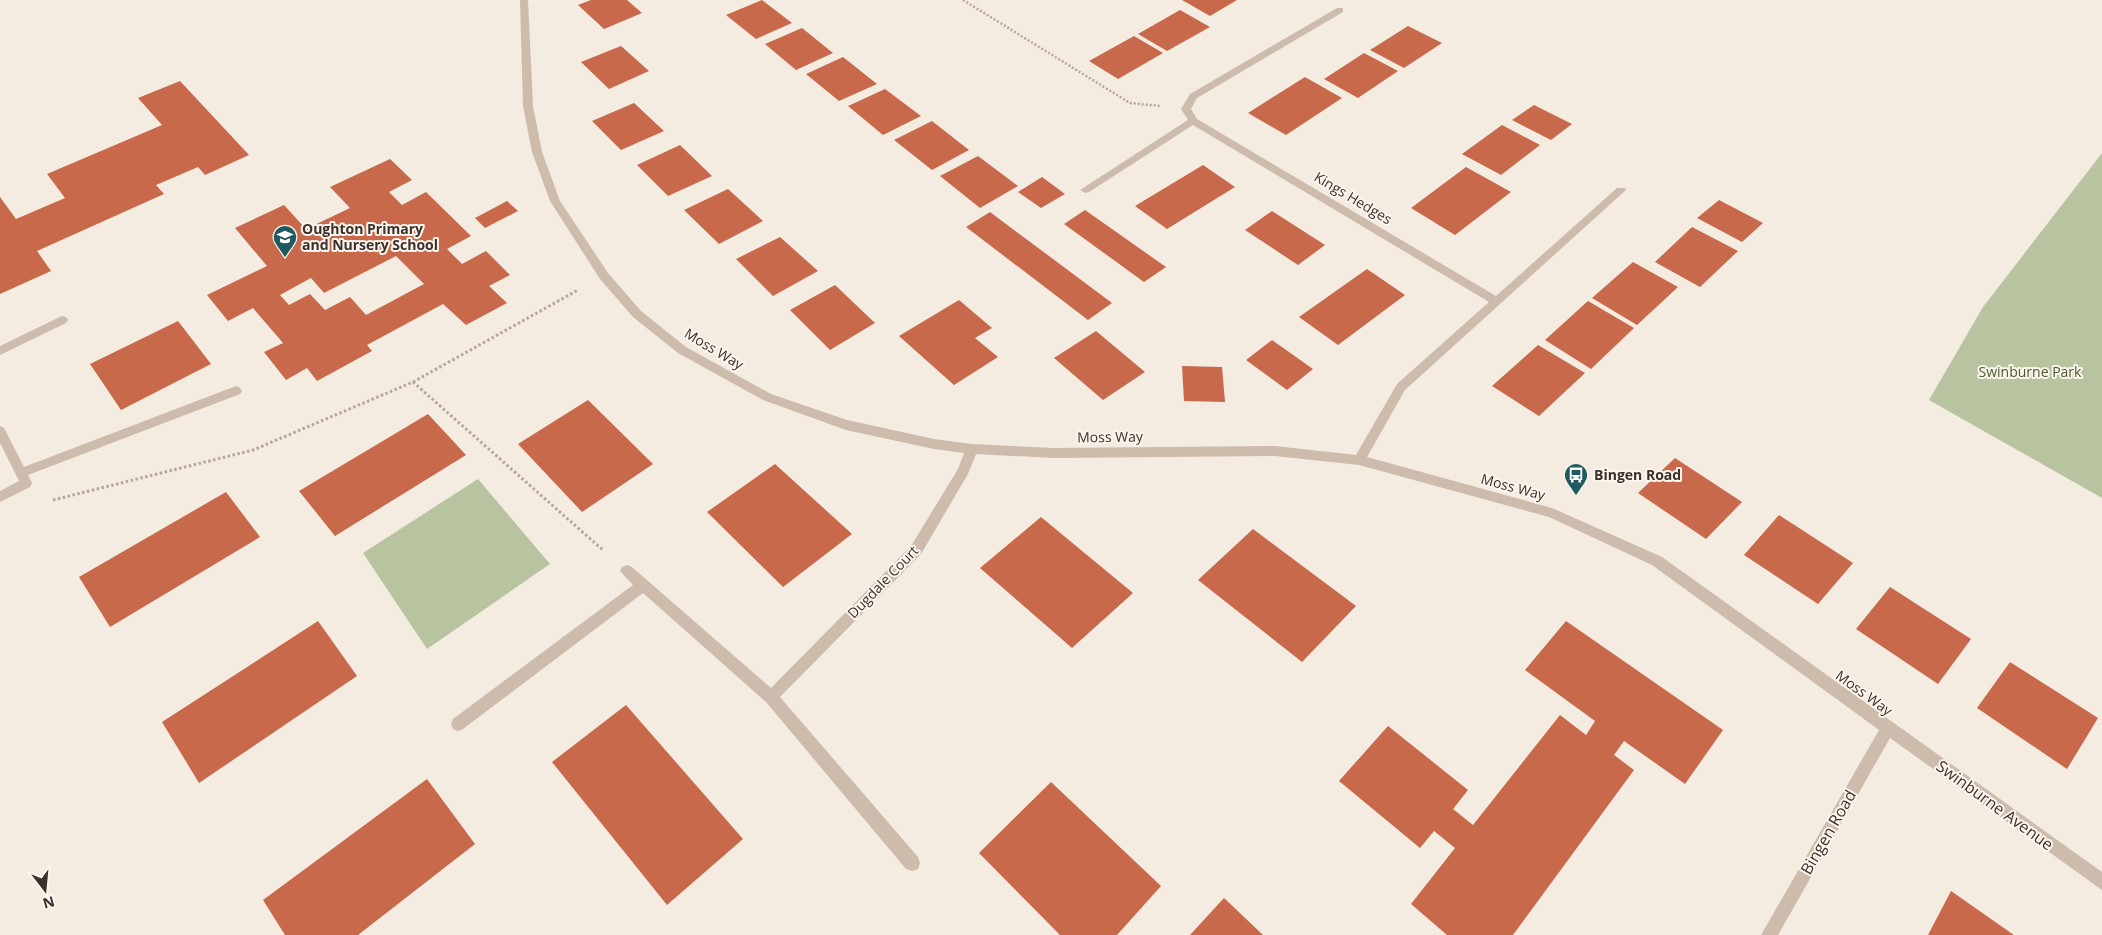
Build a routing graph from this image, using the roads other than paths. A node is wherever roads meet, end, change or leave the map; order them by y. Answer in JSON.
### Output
{"nodes":[{"id":1,"x":524,"y":0,"type":"edge"},
{"id":2,"x":1340,"y":10,"type":"dead end"},
{"id":3,"x":1193,"y":121,"type":"junction"},
{"id":4,"x":1085,"y":190,"type":"dead end"},
{"id":5,"x":1621,"y":190,"type":"dead end"},
{"id":6,"x":1496,"y":302,"type":"junction"},
{"id":7,"x":62,"y":320,"type":"dead end"},
{"id":8,"x":0,"y":351,"type":"edge"},
{"id":9,"x":236,"y":391,"type":"dead end"},
{"id":10,"x":0,"y":432,"type":"edge"},
{"id":11,"x":972,"y":449,"type":"junction"},
{"id":12,"x":1359,"y":460,"type":"junction"},
{"id":13,"x":21,"y":472,"type":"junction"},
{"id":14,"x":0,"y":497,"type":"edge"},
{"id":15,"x":627,"y":572,"type":"road end"},
{"id":16,"x":643,"y":585,"type":"junction"},
{"id":17,"x":771,"y":697,"type":"junction"},
{"id":18,"x":458,"y":724,"type":"dead end"},
{"id":19,"x":1888,"y":728,"type":"junction"},
{"id":20,"x":912,"y":863,"type":"dead end"},
{"id":21,"x":2102,"y":882,"type":"edge"},
{"id":22,"x":1769,"y":935,"type":"edge"}],
"edges":[{"from":1,"to":11,"type":"street","name":"Moss Way"},
{"from":2,"to":3,"type":"street","name":"Kings Hedges"},
{"from":3,"to":4,"type":"street"},
{"from":3,"to":6,"type":"street","name":"Kings Hedges"},
{"from":5,"to":6,"type":"street"},
{"from":6,"to":12,"type":"street"},
{"from":7,"to":8,"type":"street"},
{"from":9,"to":13,"type":"street"},
{"from":10,"to":13,"type":"street"},
{"from":11,"to":12,"type":"street","name":"Moss Way"},
{"from":11,"to":17,"type":"street","name":"Dugdale Court"},
{"from":12,"to":19,"type":"street","name":"Moss Way"},
{"from":13,"to":14,"type":"street"},
{"from":15,"to":16,"type":"street"},
{"from":16,"to":17,"type":"street"},
{"from":16,"to":18,"type":"street"},
{"from":17,"to":20,"type":"street"},
{"from":19,"to":21,"type":"street","name":"Swinburne Avenue"},
{"from":19,"to":22,"type":"street","name":"Bingen Road"}]}
